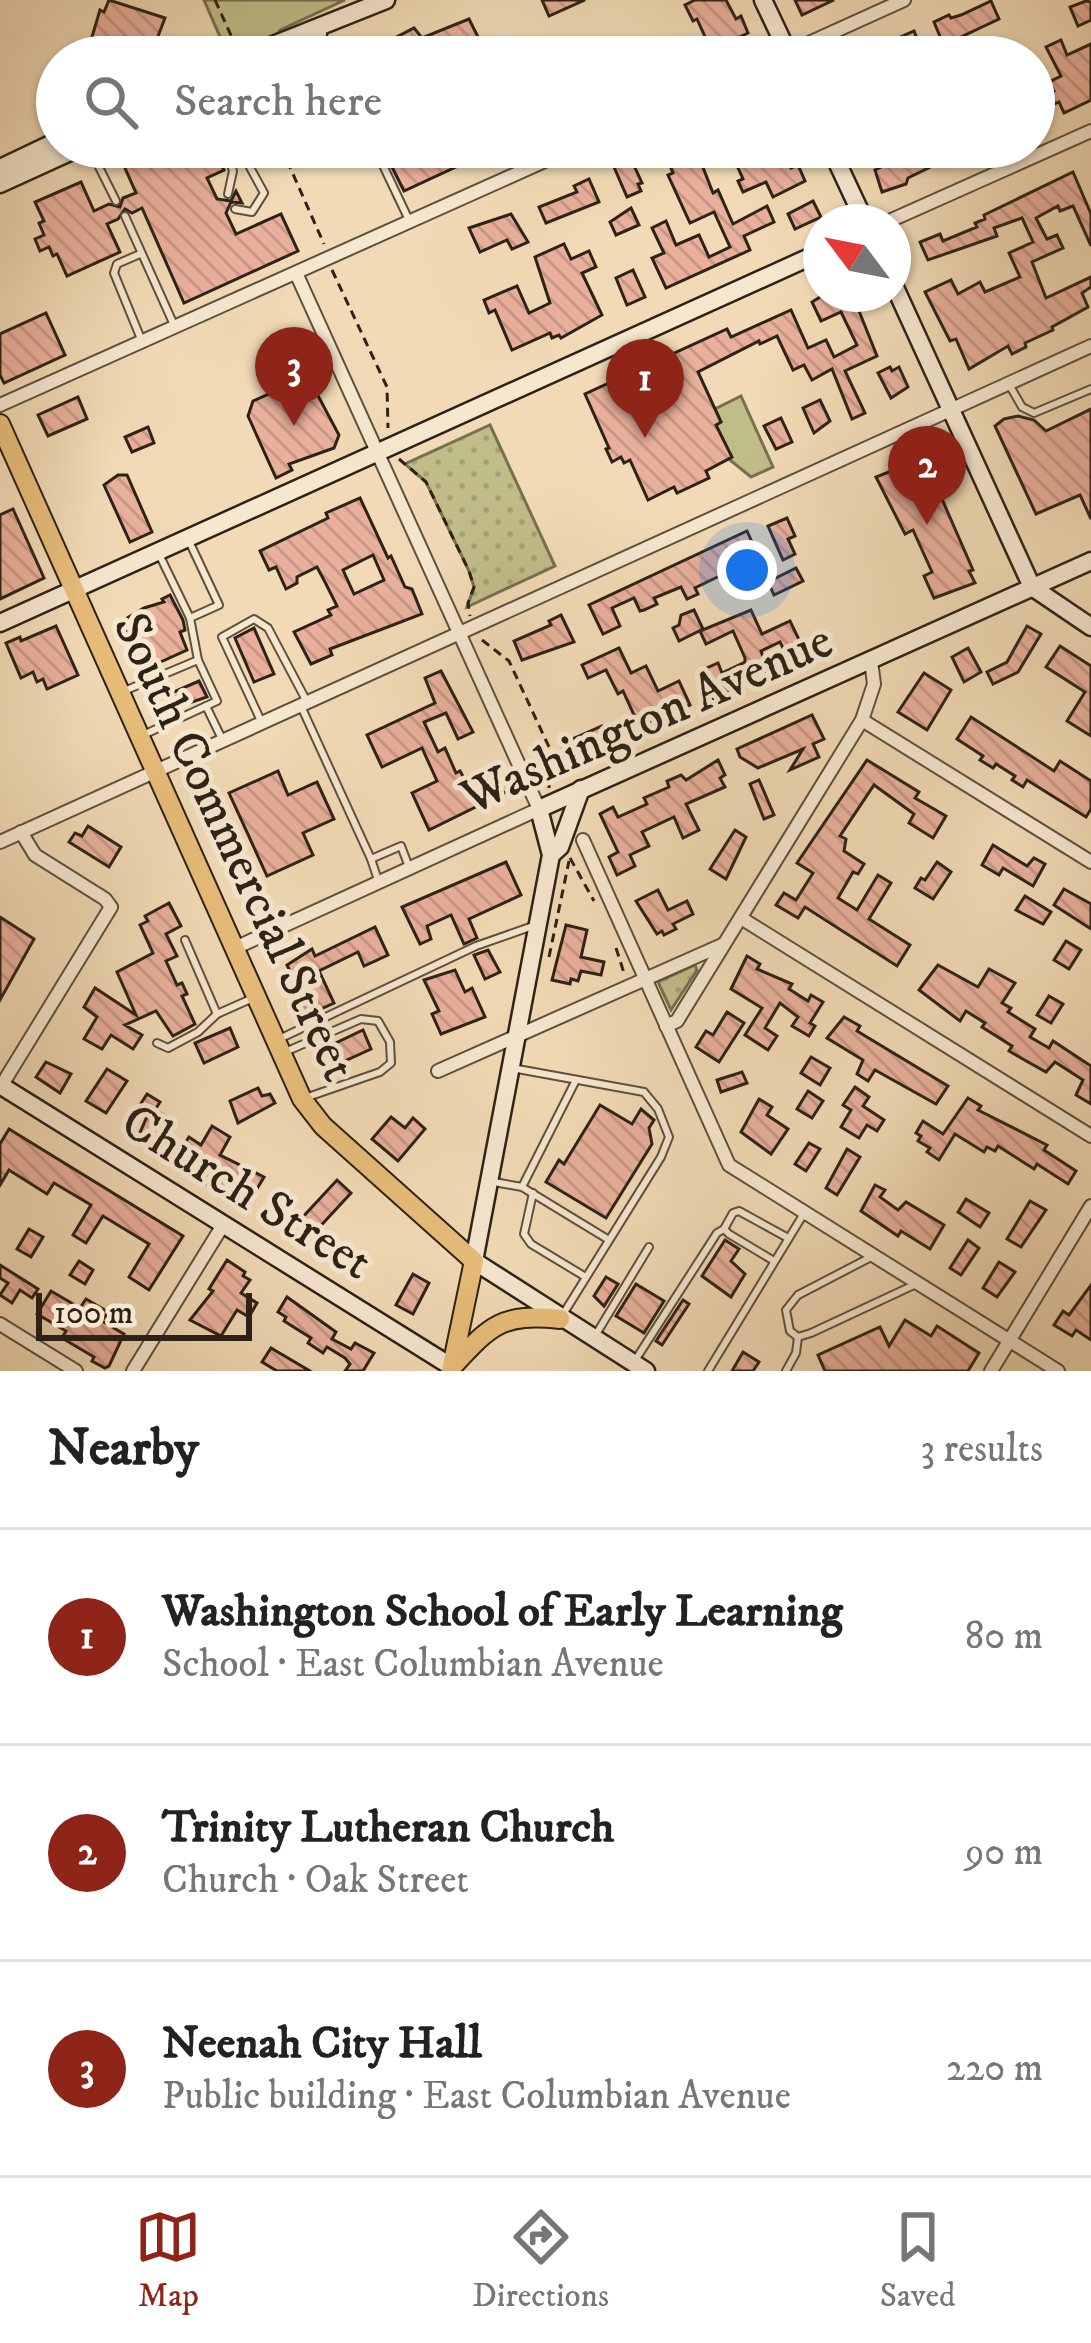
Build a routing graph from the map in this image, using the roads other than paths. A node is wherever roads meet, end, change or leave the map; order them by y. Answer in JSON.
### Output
{"nodes":[{"id":1,"x":386,"y":0,"type":"edge"},
{"id":2,"x":763,"y":0,"type":"edge"},
{"id":3,"x":904,"y":0,"type":"edge"},
{"id":4,"x":328,"y":26,"type":"junction"},
{"id":5,"x":301,"y":36,"type":"edge"},
{"id":6,"x":313,"y":36,"type":"edge"},
{"id":7,"x":777,"y":36,"type":"edge"},
{"id":8,"x":828,"y":36,"type":"edge"},
{"id":9,"x":1091,"y":131,"type":"edge"},
{"id":10,"x":1055,"y":147,"type":"edge"},
{"id":11,"x":36,"y":151,"type":"edge"},
{"id":12,"x":0,"y":168,"type":"edge"},
{"id":13,"x":37,"y":168,"type":"edge"},
{"id":14,"x":97,"y":168,"type":"edge"},
{"id":15,"x":232,"y":168,"type":"edge"},
{"id":16,"x":251,"y":168,"type":"edge"},
{"id":17,"x":384,"y":168,"type":"edge"},
{"id":18,"x":529,"y":168,"type":"edge"},
{"id":19,"x":840,"y":168,"type":"edge"},
{"id":20,"x":1008,"y":168,"type":"edge"},
{"id":21,"x":0,"y":184,"type":"edge"},
{"id":22,"x":228,"y":194,"type":"dead end"},
{"id":23,"x":116,"y":201,"type":"dead end"},
{"id":24,"x":857,"y":204,"type":"edge"},
{"id":25,"x":235,"y":209,"type":"dead end"},
{"id":26,"x":911,"y":211,"type":"edge"},
{"id":27,"x":125,"y":216,"type":"dead end"},
{"id":28,"x":410,"y":221,"type":"junction"},
{"id":29,"x":142,"y":253,"type":"junction"},
{"id":30,"x":803,"y":260,"type":"edge"},
{"id":31,"x":296,"y":273,"type":"junction"},
{"id":32,"x":906,"y":312,"type":"edge"},
{"id":33,"x":176,"y":328,"type":"junction"},
{"id":34,"x":142,"y":343,"type":"junction"},
{"id":35,"x":1091,"y":346,"type":"edge"},
{"id":36,"x":1009,"y":383,"type":"junction"},
{"id":37,"x":1091,"y":389,"type":"edge"},
{"id":38,"x":0,"y":405,"type":"edge"},
{"id":39,"x":950,"y":409,"type":"junction"},
{"id":40,"x":0,"y":424,"type":"edge"},
{"id":41,"x":378,"y":452,"type":"junction"},
{"id":42,"x":188,"y":538,"type":"junction"},
{"id":43,"x":158,"y":552,"type":"junction"},
{"id":44,"x":1091,"y":561,"type":"edge"},
{"id":45,"x":1032,"y":586,"type":"junction"},
{"id":46,"x":74,"y":589,"type":"junction"},
{"id":47,"x":190,"y":618,"type":"junction"},
{"id":48,"x":0,"y":622,"type":"edge"},
{"id":49,"x":1091,"y":627,"type":"edge"},
{"id":50,"x":458,"y":631,"type":"junction"},
{"id":51,"x":198,"y":660,"type":"junction"},
{"id":52,"x":871,"y":661,"type":"junction"},
{"id":53,"x":121,"y":692,"type":"junction"},
{"id":54,"x":303,"y":702,"type":"junction"},
{"id":55,"x":206,"y":706,"type":"junction"},
{"id":56,"x":862,"y":720,"type":"junction"},
{"id":57,"x":260,"y":721,"type":"junction"},
{"id":58,"x":141,"y":736,"type":"junction"},
{"id":59,"x":222,"y":739,"type":"junction"},
{"id":60,"x":156,"y":769,"type":"junction"},
{"id":61,"x":581,"y":789,"type":"junction"},
{"id":62,"x":539,"y":809,"type":"junction"},
{"id":63,"x":21,"y":832,"type":"junction"},
{"id":64,"x":583,"y":840,"type":"dead end"},
{"id":65,"x":0,"y":842,"type":"edge"},
{"id":66,"x":551,"y":855,"type":"junction"},
{"id":67,"x":371,"y":859,"type":"junction"},
{"id":68,"x":1091,"y":862,"type":"edge"},
{"id":69,"x":410,"y":869,"type":"junction"},
{"id":70,"x":380,"y":883,"type":"junction"},
{"id":71,"x":741,"y":918,"type":"junction"},
{"id":72,"x":537,"y":925,"type":"junction"},
{"id":73,"x":184,"y":940,"type":"dead end"},
{"id":74,"x":725,"y":944,"type":"junction"},
{"id":75,"x":235,"y":948,"type":"junction"},
{"id":76,"x":646,"y":978,"type":"junction"},
{"id":77,"x":256,"y":996,"type":"junction"},
{"id":78,"x":217,"y":1014,"type":"junction"},
{"id":79,"x":666,"y":1026,"type":"junction"},
{"id":80,"x":517,"y":1036,"type":"junction"},
{"id":81,"x":157,"y":1043,"type":"dead end"},
{"id":82,"x":279,"y":1047,"type":"junction"},
{"id":83,"x":511,"y":1068,"type":"junction"},
{"id":84,"x":438,"y":1071,"type":"dead end"},
{"id":85,"x":576,"y":1080,"type":"junction"},
{"id":86,"x":0,"y":1086,"type":"edge"},
{"id":87,"x":302,"y":1099,"type":"junction"},
{"id":88,"x":1091,"y":1136,"type":"edge"},
{"id":89,"x":490,"y":1181,"type":"junction"},
{"id":90,"x":522,"y":1186,"type":"junction"},
{"id":91,"x":533,"y":1193,"type":"junction"},
{"id":92,"x":1091,"y":1207,"type":"edge"},
{"id":93,"x":804,"y":1214,"type":"junction"},
{"id":94,"x":223,"y":1225,"type":"junction"},
{"id":95,"x":724,"y":1229,"type":"junction"},
{"id":96,"x":788,"y":1238,"type":"junction"},
{"id":97,"x":609,"y":1240,"type":"junction"},
{"id":98,"x":650,"y":1247,"type":"dead end"},
{"id":99,"x":873,"y":1256,"type":"junction"},
{"id":100,"x":474,"y":1261,"type":"junction"},
{"id":101,"x":774,"y":1261,"type":"junction"},
{"id":102,"x":586,"y":1277,"type":"junction"},
{"id":103,"x":917,"y":1284,"type":"junction"},
{"id":104,"x":560,"y":1318,"type":"junction"},
{"id":105,"x":0,"y":1324,"type":"edge"},
{"id":106,"x":798,"y":1336,"type":"junction"},
{"id":107,"x":593,"y":1339,"type":"junction"},
{"id":108,"x":1010,"y":1341,"type":"junction"},
{"id":109,"x":629,"y":1366,"type":"edge"},
{"id":110,"x":451,"y":1369,"type":"edge"},
{"id":111,"x":76,"y":1371,"type":"edge"},
{"id":112,"x":133,"y":1371,"type":"edge"},
{"id":113,"x":708,"y":1371,"type":"edge"},
{"id":114,"x":786,"y":1371,"type":"edge"},
{"id":115,"x":991,"y":1371,"type":"edge"},
{"id":116,"x":1058,"y":1371,"type":"edge"}],
"edges":[{"from":1,"to":4,"type":"main road"},
{"from":2,"to":7,"type":"main road"},
{"from":3,"to":8,"type":"street"},
{"from":4,"to":5,"type":"main road"},
{"from":4,"to":6,"type":"main road"},
{"from":9,"to":10,"type":"street"},
{"from":11,"to":12,"type":"main road"},
{"from":13,"to":21,"type":"main road"},
{"from":14,"to":23,"type":"lane"},
{"from":15,"to":22,"type":"lane"},
{"from":16,"to":25,"type":"lane"},
{"from":17,"to":28,"type":"lane"},
{"from":18,"to":28,"type":"street"},
{"from":19,"to":24,"type":"main road"},
{"from":20,"to":26,"type":"street"},
{"from":27,"to":29,"type":"lane"},
{"from":28,"to":31,"type":"street"},
{"from":29,"to":33,"type":"lane"},
{"from":29,"to":34,"type":"lane"},
{"from":30,"to":41,"type":"main road"},
{"from":31,"to":33,"type":"street"},
{"from":31,"to":41,"type":"street"},
{"from":32,"to":39,"type":"main road"},
{"from":33,"to":34,"type":"street"},
{"from":34,"to":38,"type":"street"},
{"from":35,"to":36,"type":"street"},
{"from":36,"to":37,"type":"lane"},
{"from":36,"to":39,"type":"street"},
{"from":39,"to":45,"type":"main road"},
{"from":39,"to":50,"type":"street"},
{"from":40,"to":46,"type":"main road","name":"South Commercial Street"},
{"from":41,"to":42,"type":"main road"},
{"from":41,"to":50,"type":"street"},
{"from":42,"to":43,"type":"main road"},
{"from":42,"to":47,"type":"lane"},
{"from":43,"to":46,"type":"main road"},
{"from":43,"to":47,"type":"lane"},
{"from":44,"to":45,"type":"main road","name":"Washington Avenue"},
{"from":45,"to":49,"type":"main road"},
{"from":45,"to":52,"type":"main road","name":"Washington Avenue"},
{"from":46,"to":48,"type":"main road"},
{"from":46,"to":53,"type":"main road","name":"South Commercial Street"},
{"from":47,"to":51,"type":"lane"},
{"from":50,"to":54,"type":"street"},
{"from":50,"to":62,"type":"street"},
{"from":51,"to":53,"type":"lane"},
{"from":51,"to":55,"type":"lane"},
{"from":52,"to":56,"type":"street"},
{"from":52,"to":61,"type":"main road","name":"Washington Avenue"},
{"from":53,"to":58,"type":"main road","name":"South Commercial Street"},
{"from":54,"to":57,"type":"street"},
{"from":54,"to":57,"type":"lane"},
{"from":54,"to":67,"type":"lane"},
{"from":55,"to":58,"type":"lane"},
{"from":55,"to":59,"type":"lane"},
{"from":56,"to":68,"type":"street"},
{"from":56,"to":71,"type":"street"},
{"from":57,"to":59,"type":"street"},
{"from":58,"to":60,"type":"main road","name":"South Commercial Street"},
{"from":59,"to":60,"type":"street"},
{"from":60,"to":63,"type":"street"},
{"from":60,"to":75,"type":"main road","name":"South Commercial Street"},
{"from":61,"to":62,"type":"main road","name":"Washington Avenue"},
{"from":61,"to":66,"type":"main road"},
{"from":62,"to":66,"type":"main road"},
{"from":62,"to":69,"type":"street","name":"Washington Avenue"},
{"from":63,"to":65,"type":"street"},
{"from":63,"to":86,"type":"street"},
{"from":64,"to":76,"type":"street"},
{"from":66,"to":72,"type":"main road"},
{"from":67,"to":69,"type":"lane"},
{"from":67,"to":70,"type":"lane"},
{"from":69,"to":70,"type":"street","name":"Washington Avenue"},
{"from":70,"to":75,"type":"street","name":"Washington Avenue"},
{"from":71,"to":74,"type":"street"},
{"from":71,"to":88,"type":"street"},
{"from":72,"to":80,"type":"main road"},
{"from":72,"to":82,"type":"lane"},
{"from":73,"to":78,"type":"lane"},
{"from":74,"to":76,"type":"street"},
{"from":74,"to":79,"type":"street"},
{"from":75,"to":77,"type":"main road","name":"South Commercial Street"},
{"from":76,"to":79,"type":"street"},
{"from":76,"to":80,"type":"street"},
{"from":77,"to":78,"type":"lane"},
{"from":77,"to":82,"type":"main road","name":"South Commercial Street"},
{"from":78,"to":81,"type":"lane"},
{"from":79,"to":93,"type":"street"},
{"from":80,"to":83,"type":"main road"},
{"from":80,"to":84,"type":"street"},
{"from":82,"to":87,"type":"main road","name":"South Commercial Street"},
{"from":82,"to":87,"type":"lane"},
{"from":83,"to":85,"type":"lane"},
{"from":83,"to":89,"type":"main road"},
{"from":85,"to":90,"type":"lane"},
{"from":85,"to":97,"type":"lane"},
{"from":86,"to":94,"type":"main road","name":"Church Street"},
{"from":87,"to":100,"type":"main road","name":"South Commercial Street"},
{"from":89,"to":90,"type":"lane"},
{"from":89,"to":100,"type":"main road"},
{"from":90,"to":91,"type":"lane"},
{"from":91,"to":97,"type":"lane"},
{"from":91,"to":102,"type":"lane"},
{"from":92,"to":108,"type":"street"},
{"from":93,"to":96,"type":"lane"},
{"from":93,"to":99,"type":"street"},
{"from":94,"to":110,"type":"main road","name":"Church Street"},
{"from":94,"to":112,"type":"street"},
{"from":95,"to":96,"type":"lane"},
{"from":95,"to":101,"type":"lane"},
{"from":95,"to":109,"type":"lane"},
{"from":96,"to":101,"type":"lane"},
{"from":97,"to":102,"type":"lane"},
{"from":98,"to":107,"type":"lane"},
{"from":99,"to":103,"type":"street"},
{"from":99,"to":106,"type":"lane"},
{"from":100,"to":104,"type":"main road","name":"South Commercial Street"},
{"from":100,"to":110,"type":"main road"},
{"from":101,"to":113,"type":"lane"},
{"from":102,"to":104,"type":"lane"},
{"from":103,"to":106,"type":"lane"},
{"from":103,"to":108,"type":"street"},
{"from":104,"to":107,"type":"main road","name":"South Commercial Street"},
{"from":104,"to":110,"type":"main road"},
{"from":105,"to":111,"type":"street"},
{"from":106,"to":114,"type":"lane"},
{"from":107,"to":109,"type":"main road","name":"South Commercial Street"},
{"from":108,"to":115,"type":"street"},
{"from":108,"to":116,"type":"street"}]}
